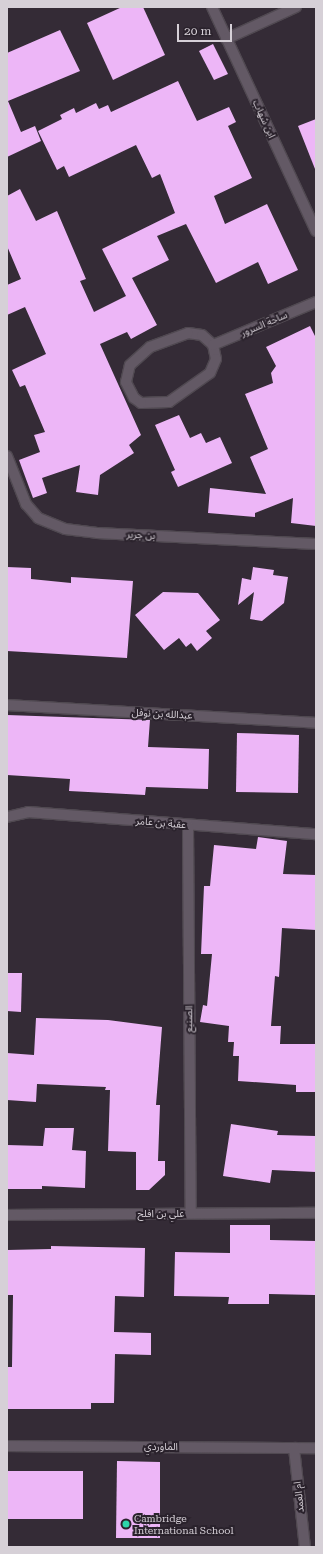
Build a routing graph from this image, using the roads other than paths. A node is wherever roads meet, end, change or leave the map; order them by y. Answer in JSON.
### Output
{"nodes":[{"id":1,"x":212,"y":7,"type":"edge"},
{"id":2,"x":296,"y":7,"type":"edge"},
{"id":3,"x":226,"y":39,"type":"junction"},
{"id":4,"x":316,"y":232,"type":"edge"},
{"id":5,"x":316,"y":302,"type":"edge"},
{"id":6,"x":213,"y":345,"type":"junction"},
{"id":7,"x":7,"y":456,"type":"edge"},
{"id":8,"x":316,"y":544,"type":"edge"},
{"id":9,"x":7,"y":705,"type":"edge"},
{"id":10,"x":316,"y":723,"type":"edge"},
{"id":11,"x":7,"y":817,"type":"edge"},
{"id":12,"x":188,"y":825,"type":"junction"},
{"id":13,"x":316,"y":834,"type":"edge"},
{"id":14,"x":316,"y":1213,"type":"edge"},
{"id":15,"x":191,"y":1214,"type":"junction"},
{"id":16,"x":7,"y":1215,"type":"edge"},
{"id":17,"x":7,"y":1446,"type":"edge"},
{"id":18,"x":294,"y":1448,"type":"junction"},
{"id":19,"x":316,"y":1448,"type":"edge"},
{"id":20,"x":305,"y":1547,"type":"edge"}],
"edges":[{"from":1,"to":3,"type":"street","name":"ابن شهاب"},
{"from":2,"to":3,"type":"street"},
{"from":3,"to":4,"type":"street","name":"ابن شهاب"},
{"from":5,"to":6,"type":"street","name":"ساحة السرور"},
{"from":6,"to":6,"type":"street"},
{"from":7,"to":8,"type":"street","name":"بن جرير"},
{"from":9,"to":10,"type":"street","name":"عبدالله بن نوفل"},
{"from":11,"to":12,"type":"street","name":"عقبة بن عامر"},
{"from":12,"to":13,"type":"street","name":"عقبة بن عامر"},
{"from":12,"to":15,"type":"street","name":"الصنيع"},
{"from":14,"to":15,"type":"street","name":"علي بن افلح"},
{"from":15,"to":16,"type":"street","name":"علي بن افلح"},
{"from":17,"to":18,"type":"street","name":"الماوردي"},
{"from":18,"to":19,"type":"street","name":"الماوردي"},
{"from":18,"to":20,"type":"street","name":"ام العمد"}]}
